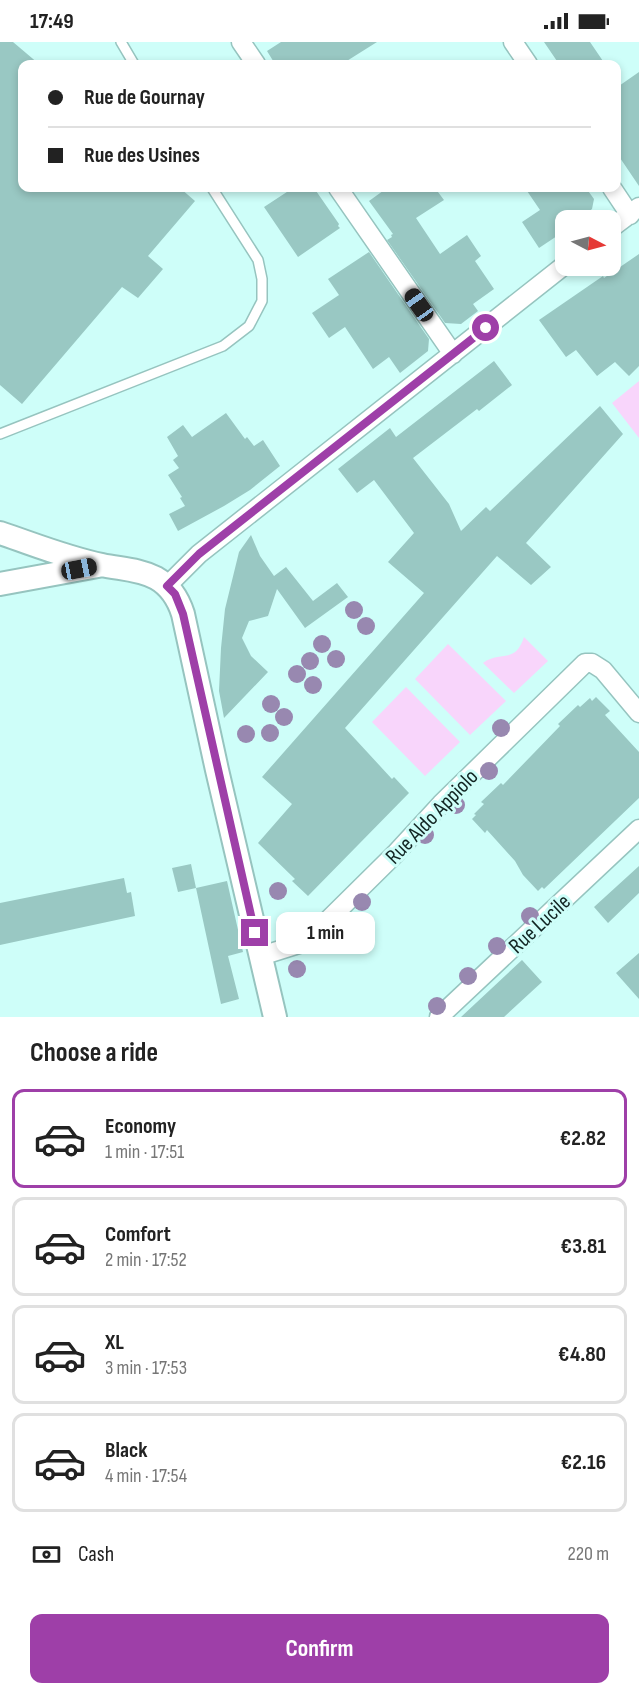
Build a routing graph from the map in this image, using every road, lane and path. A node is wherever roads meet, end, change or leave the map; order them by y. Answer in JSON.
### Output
{"nodes":[{"id":1,"x":121,"y":42,"type":"edge"},
{"id":2,"x":241,"y":42,"type":"edge"},
{"id":3,"x":513,"y":42,"type":"edge"},
{"id":4,"x":132,"y":60,"type":"edge"},
{"id":5,"x":253,"y":60,"type":"edge"},
{"id":6,"x":525,"y":60,"type":"edge"},
{"id":7,"x":215,"y":192,"type":"edge"},
{"id":8,"x":341,"y":192,"type":"edge"},
{"id":9,"x":616,"y":192,"type":"edge"},
{"id":10,"x":634,"y":211,"type":"edge"},
{"id":11,"x":621,"y":221,"type":"edge"},
{"id":12,"x":555,"y":273,"type":"edge"},
{"id":13,"x":453,"y":354,"type":"junction"},
{"id":14,"x":0,"y":434,"type":"edge"},
{"id":15,"x":0,"y":533,"type":"edge"},
{"id":16,"x":102,"y":565,"type":"junction"},
{"id":17,"x":0,"y":584,"type":"edge"},
{"id":18,"x":167,"y":586,"type":"junction"},
{"id":19,"x":639,"y":713,"type":"edge"},
{"id":20,"x":639,"y":829,"type":"edge"},
{"id":21,"x":261,"y":956,"type":"junction"},
{"id":22,"x":275,"y":1017,"type":"edge"},
{"id":23,"x":439,"y":1017,"type":"edge"}],
"edges":[{"from":1,"to":4,"type":"lane"},
{"from":2,"to":5,"type":"street"},
{"from":3,"to":6,"type":"street"},
{"from":7,"to":14,"type":"lane"},
{"from":8,"to":13,"type":"street"},
{"from":9,"to":10,"type":"street"},
{"from":10,"to":11,"type":"street"},
{"from":12,"to":13,"type":"street"},
{"from":13,"to":18,"type":"street"},
{"from":15,"to":16,"type":"street"},
{"from":16,"to":17,"type":"street"},
{"from":16,"to":18,"type":"street"},
{"from":18,"to":21,"type":"street"},
{"from":19,"to":21,"type":"street","name":"Rue Aldo Appiolo"},
{"from":20,"to":23,"type":"street","name":"Rue Lucile"},
{"from":21,"to":22,"type":"street"}]}
